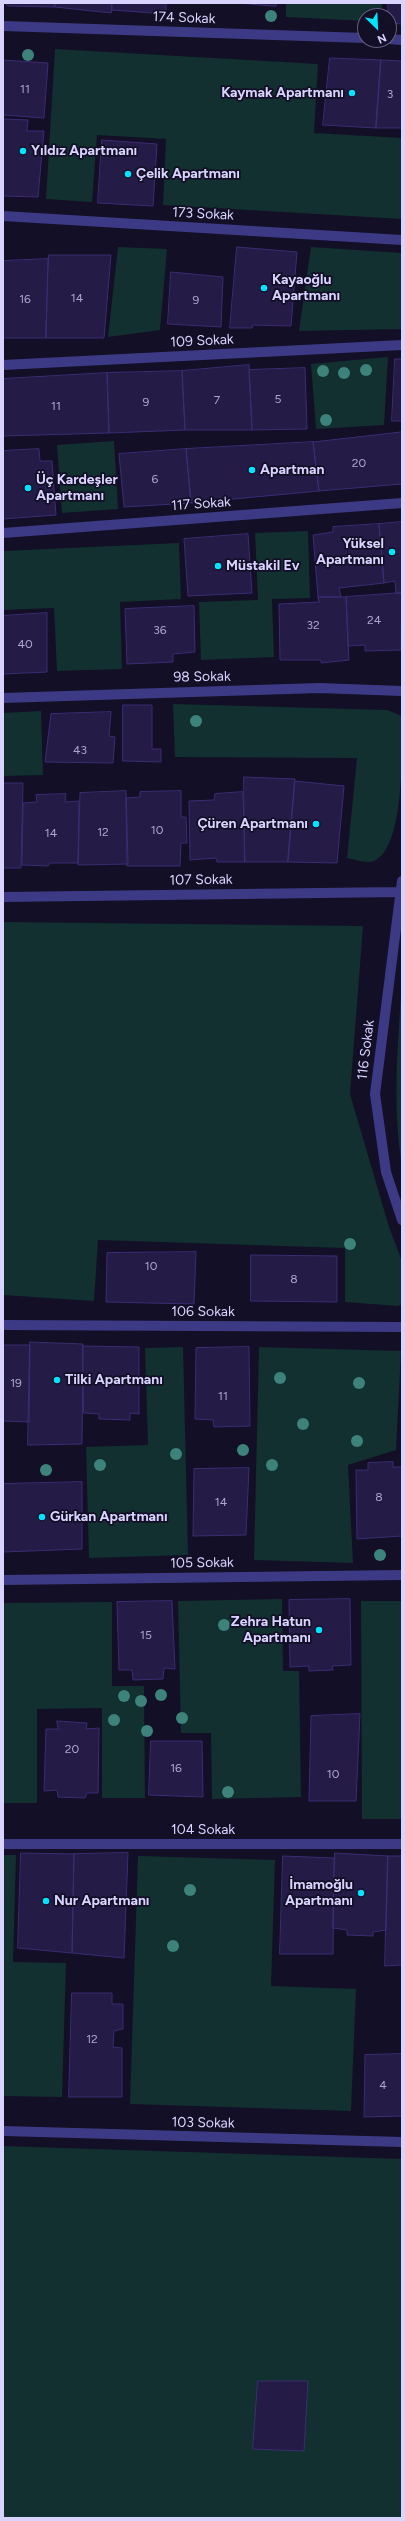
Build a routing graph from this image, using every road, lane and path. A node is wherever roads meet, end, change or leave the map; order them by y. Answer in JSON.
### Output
{"nodes":[{"id":1,"x":3,"y":26,"type":"edge"},
{"id":2,"x":357,"y":38,"type":"edge"},
{"id":3,"x":3,"y":216,"type":"edge"},
{"id":4,"x":402,"y":240,"type":"edge"},
{"id":5,"x":402,"y":345,"type":"edge"},
{"id":6,"x":3,"y":365,"type":"edge"},
{"id":7,"x":402,"y":503,"type":"edge"},
{"id":8,"x":3,"y":533,"type":"edge"},
{"id":9,"x":402,"y":691,"type":"edge"},
{"id":10,"x":3,"y":698,"type":"edge"},
{"id":11,"x":402,"y":881,"type":"edge"},
{"id":12,"x":399,"y":892,"type":"junction"},
{"id":13,"x":3,"y":897,"type":"edge"},
{"id":14,"x":402,"y":1220,"type":"edge"},
{"id":15,"x":3,"y":1325,"type":"edge"},
{"id":16,"x":402,"y":1327,"type":"edge"},
{"id":17,"x":402,"y":1575,"type":"edge"},
{"id":18,"x":3,"y":1580,"type":"edge"},
{"id":19,"x":3,"y":1844,"type":"edge"},
{"id":20,"x":402,"y":1844,"type":"edge"},
{"id":21,"x":3,"y":2131,"type":"edge"},
{"id":22,"x":402,"y":2142,"type":"edge"}],
"edges":[{"from":1,"to":2,"type":"street","name":"174 Sokak"},
{"from":3,"to":4,"type":"street","name":"173 Sokak"},
{"from":5,"to":6,"type":"street","name":"109 Sokak"},
{"from":7,"to":8,"type":"street","name":"117 Sokak"},
{"from":9,"to":10,"type":"street","name":"98 Sokak"},
{"from":11,"to":12,"type":"street","name":"116 Sokak"},
{"from":12,"to":13,"type":"street","name":"107 Sokak"},
{"from":12,"to":14,"type":"street","name":"116 Sokak"},
{"from":15,"to":16,"type":"street","name":"106 Sokak"},
{"from":17,"to":18,"type":"street","name":"105 Sokak"},
{"from":19,"to":20,"type":"street","name":"104 Sokak"},
{"from":21,"to":22,"type":"street","name":"103 Sokak"}]}
